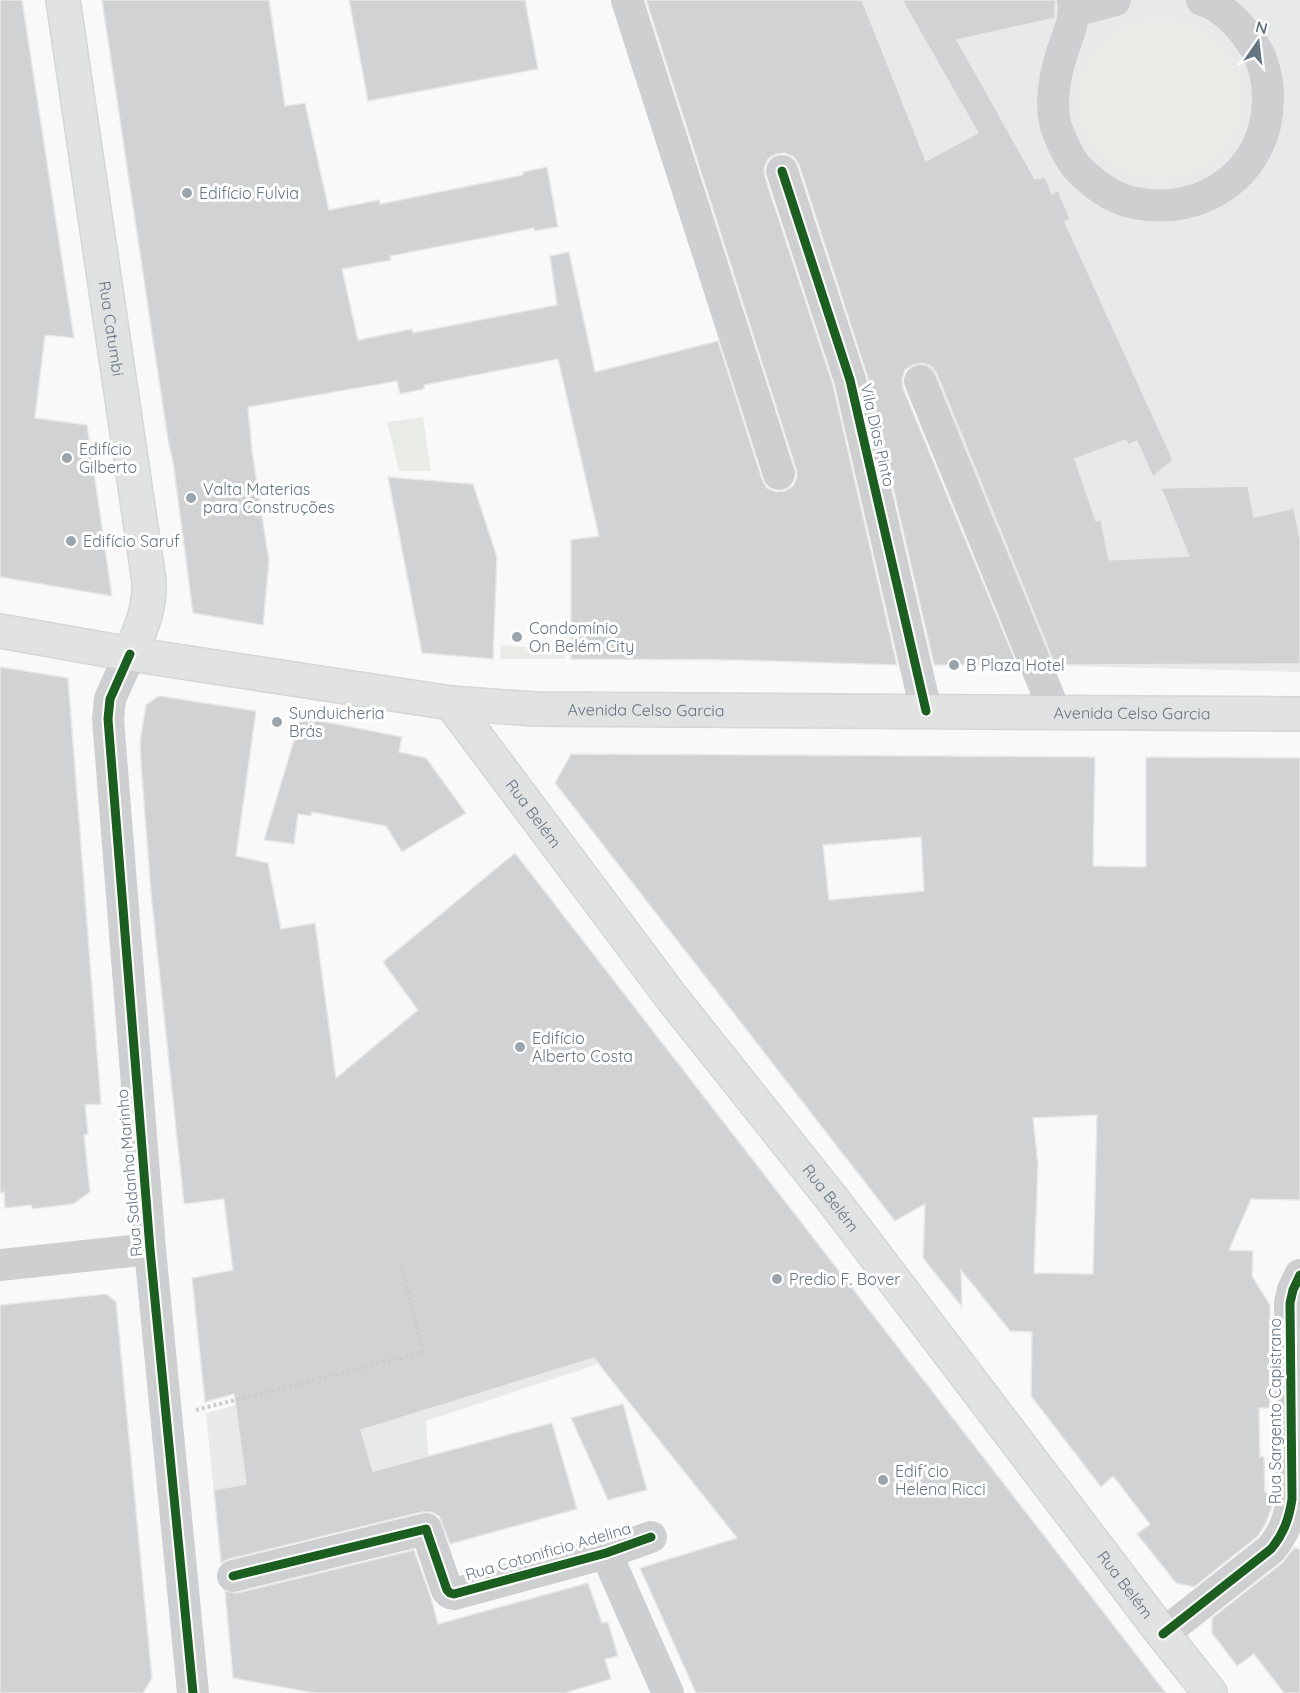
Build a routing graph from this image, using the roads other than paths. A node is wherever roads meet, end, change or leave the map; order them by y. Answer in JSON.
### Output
{"nodes":[{"id":1,"x":63,"y":0,"type":"edge"},
{"id":2,"x":627,"y":0,"type":"edge"},
{"id":3,"x":1115,"y":0,"type":"edge"},
{"id":4,"x":1202,"y":0,"type":"edge"},
{"id":5,"x":1074,"y":6,"type":"edge"},
{"id":6,"x":782,"y":171,"type":"dead end"},
{"id":7,"x":920,"y":381,"type":"dead end"},
{"id":8,"x":780,"y":474,"type":"dead end"},
{"id":9,"x":0,"y":631,"type":"edge"},
{"id":10,"x":130,"y":654,"type":"junction"},
{"id":11,"x":451,"y":703,"type":"junction"},
{"id":12,"x":926,"y":711,"type":"junction"},
{"id":13,"x":1055,"y":712,"type":"junction"},
{"id":14,"x":1300,"y":714,"type":"edge"},
{"id":15,"x":150,"y":1249,"type":"junction"},
{"id":16,"x":0,"y":1265,"type":"edge"},
{"id":17,"x":1300,"y":1275,"type":"edge"},
{"id":18,"x":651,"y":1537,"type":"dead end"},
{"id":19,"x":606,"y":1553,"type":"junction"},
{"id":20,"x":233,"y":1576,"type":"dead end"},
{"id":21,"x":1162,"y":1634,"type":"junction"},
{"id":22,"x":193,"y":1693,"type":"edge"},
{"id":23,"x":669,"y":1693,"type":"edge"},
{"id":24,"x":1210,"y":1693,"type":"edge"}],
"edges":[{"from":1,"to":10,"type":"main road","name":"Rua Catumbi"},
{"from":2,"to":8,"type":"street"},
{"from":3,"to":5,"type":"street"},
{"from":4,"to":5,"type":"street"},
{"from":6,"to":12,"type":"street","name":"Vila Dias Pinto"},
{"from":7,"to":13,"type":"street"},
{"from":9,"to":10,"type":"main road","name":"Avenida Celso Garcia"},
{"from":10,"to":11,"type":"main road","name":"Avenida Celso Garcia"},
{"from":10,"to":15,"type":"street","name":"Rua Saldanha Marinho"},
{"from":11,"to":12,"type":"main road","name":"Avenida Celso Garcia"},
{"from":11,"to":21,"type":"main road","name":"Rua Belém"},
{"from":12,"to":13,"type":"main road","name":"Avenida Celso Garcia"},
{"from":13,"to":14,"type":"main road","name":"Avenida Celso Garcia"},
{"from":15,"to":16,"type":"street"},
{"from":15,"to":22,"type":"street","name":"Rua Saldanha Marinho"},
{"from":17,"to":21,"type":"street","name":"Rua Sargento Capistrano"},
{"from":18,"to":19,"type":"street","name":"Rua Cotonificio Adelina"},
{"from":19,"to":20,"type":"street","name":"Rua Cotonificio Adelina"},
{"from":19,"to":23,"type":"street","name":"Rua Cotonificio Adelina"},
{"from":21,"to":24,"type":"main road","name":"Rua Belém"}]}
